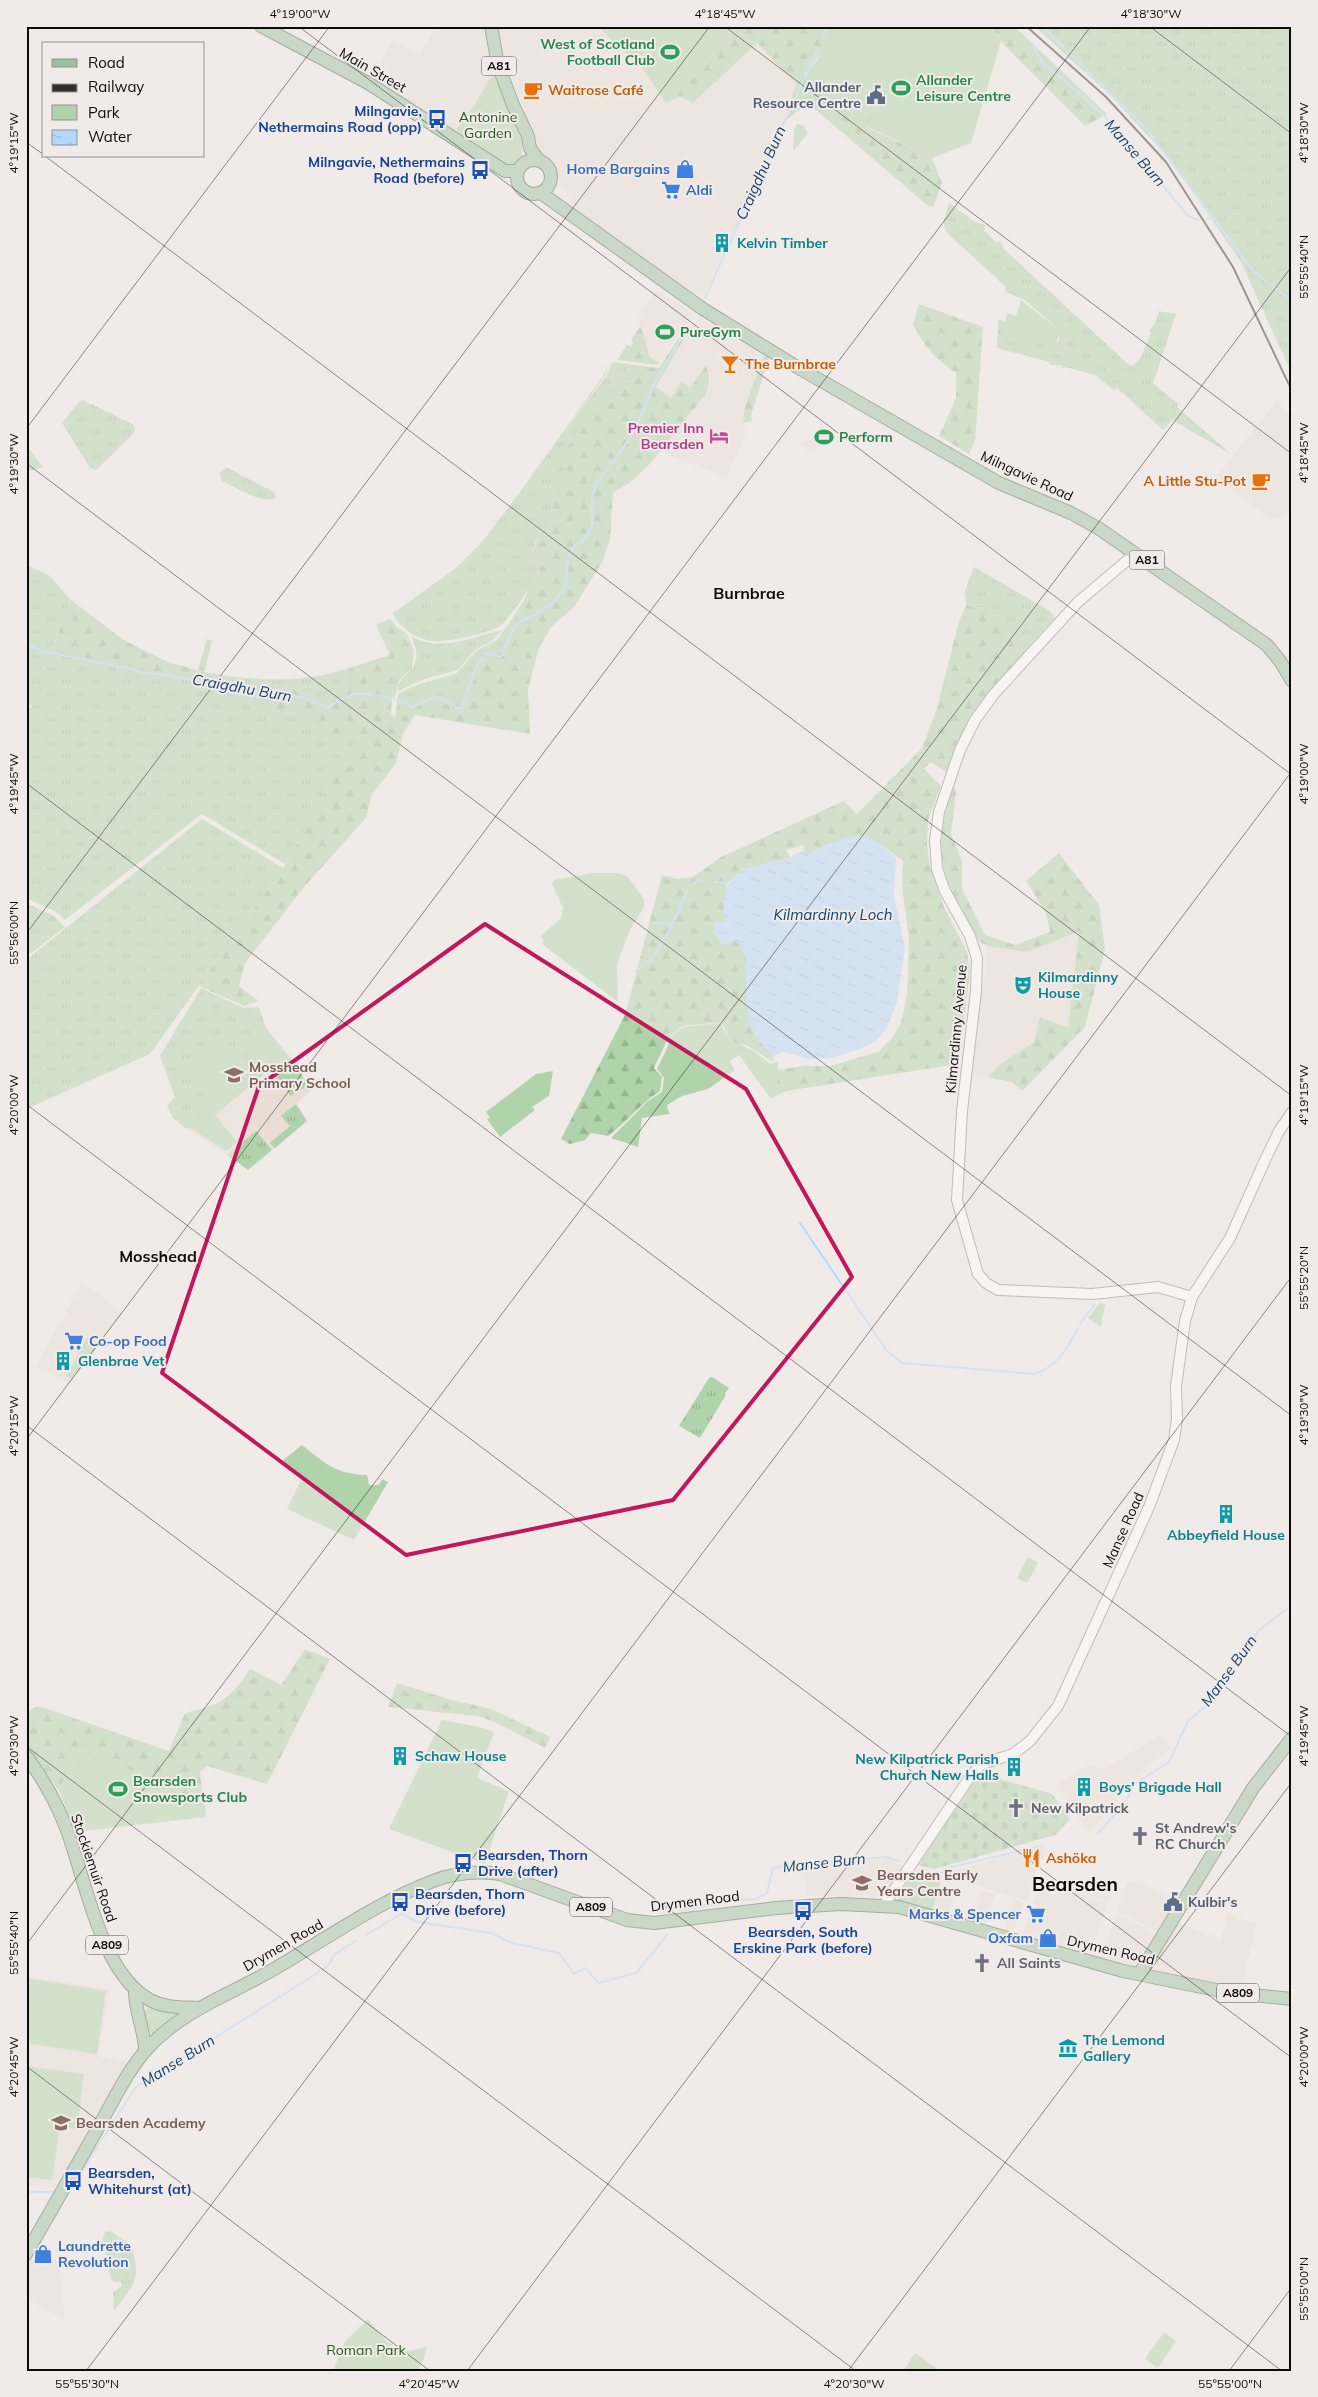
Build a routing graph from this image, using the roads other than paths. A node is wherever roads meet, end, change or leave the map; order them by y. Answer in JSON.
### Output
{"nodes":[{"id":1,"x":261,"y":26,"type":"edge"},
{"id":2,"x":491,"y":26,"type":"edge"},
{"id":3,"x":466,"y":148,"type":"junction"},
{"id":4,"x":527,"y":164,"type":"junction"},
{"id":5,"x":518,"y":185,"type":"junction"},
{"id":6,"x":545,"y":188,"type":"junction"},
{"id":7,"x":1136,"y":553,"type":"junction"},
{"id":8,"x":1292,"y":681,"type":"edge"},
{"id":9,"x":1292,"y":1112,"type":"edge"},
{"id":10,"x":1192,"y":1297,"type":"junction"},
{"id":11,"x":1292,"y":1738,"type":"edge"},
{"id":12,"x":26,"y":1756,"type":"edge"},
{"id":13,"x":884,"y":1905,"type":"junction"},
{"id":14,"x":1140,"y":1973,"type":"junction"},
{"id":15,"x":135,"y":1989,"type":"junction"},
{"id":16,"x":1292,"y":2000,"type":"edge"},
{"id":17,"x":198,"y":2008,"type":"junction"},
{"id":18,"x":145,"y":2051,"type":"junction"},
{"id":19,"x":26,"y":2254,"type":"edge"}],
"edges":[{"from":1,"to":3,"type":"main road","name":"Main Street"},
{"from":2,"to":4,"type":"main road","number":"A81"},
{"from":3,"to":4,"type":"main road","name":"Main Street"},
{"from":3,"to":5,"type":"main road","name":"Main Street"},
{"from":4,"to":5,"type":"main road"},
{"from":4,"to":6,"type":"main road","number":"A81"},
{"from":5,"to":6,"type":"main road","number":"A81"},
{"from":6,"to":7,"type":"main road","name":"Milngavie Road","number":"A81"},
{"from":7,"to":8,"type":"main road","name":"Milngavie Road","number":"A81"},
{"from":7,"to":10,"type":"street","name":"Kilmardinny Avenue"},
{"from":9,"to":10,"type":"street","name":"Manse Road"},
{"from":10,"to":13,"type":"street","name":"Manse Road"},
{"from":11,"to":14,"type":"main road"},
{"from":12,"to":15,"type":"main road","name":"Stockiemuir Road","number":"A809"},
{"from":13,"to":14,"type":"main road","name":"Drymen Road","number":"A809"},
{"from":13,"to":17,"type":"main road","name":"Drymen Road","number":"A809"},
{"from":14,"to":16,"type":"main road","name":"Drymen Road","number":"A809"},
{"from":15,"to":17,"type":"main road","number":"A809"},
{"from":15,"to":18,"type":"main road"},
{"from":17,"to":18,"type":"main road","name":"Drymen Road"},
{"from":18,"to":19,"type":"main road","name":"Drymen Road"}]}
